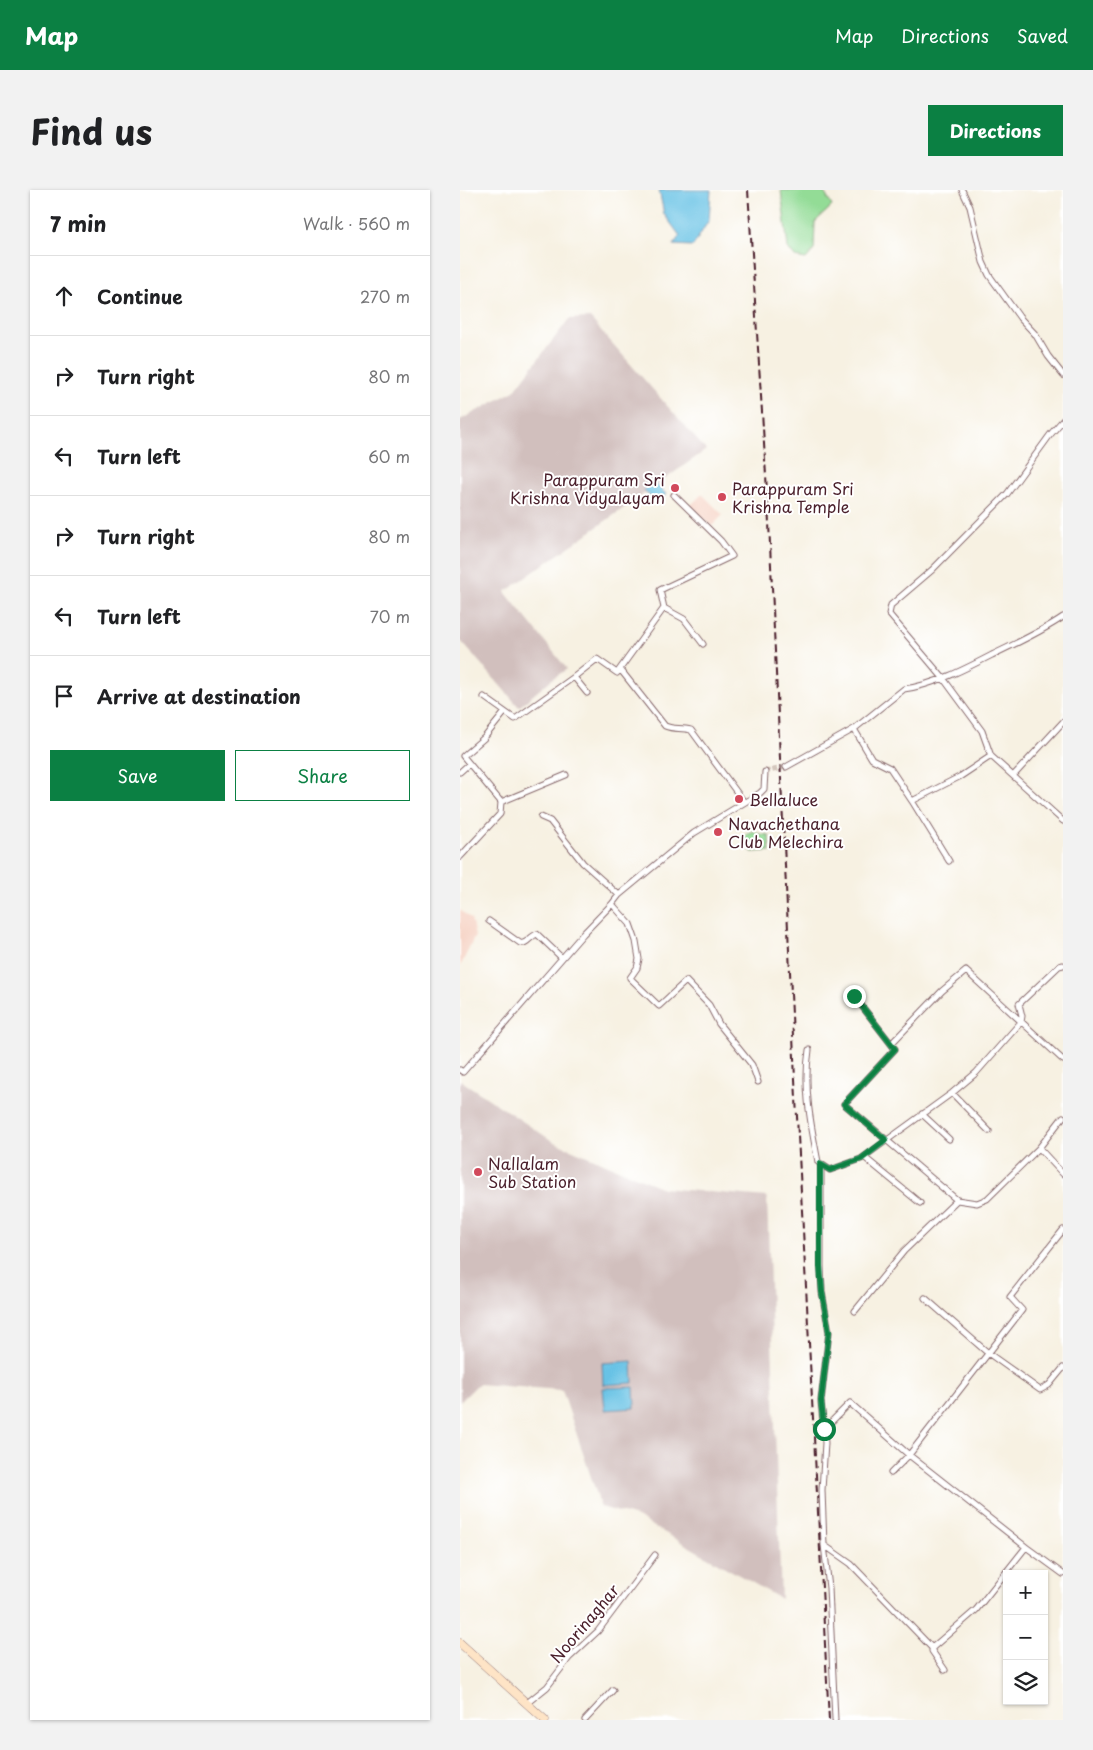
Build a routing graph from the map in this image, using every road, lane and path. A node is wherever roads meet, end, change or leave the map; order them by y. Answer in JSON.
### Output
{"nodes":[{"id":1,"x":962,"y":190,"type":"edge"},
{"id":2,"x":980,"y":248,"type":"junction"},
{"id":3,"x":973,"y":252,"type":"dead end"},
{"id":4,"x":1063,"y":375,"type":"edge"},
{"id":5,"x":1063,"y":420,"type":"edge"},
{"id":6,"x":674,"y":496,"type":"dead end"},
{"id":7,"x":664,"y":608,"type":"junction"},
{"id":8,"x":1063,"y":617,"type":"edge"},
{"id":9,"x":703,"y":644,"type":"dead end"},
{"id":10,"x":620,"y":669,"type":"junction"},
{"id":11,"x":574,"y":677,"type":"junction"},
{"id":12,"x":943,"y":678,"type":"junction"},
{"id":13,"x":587,"y":693,"type":"dead end"},
{"id":14,"x":484,"y":697,"type":"dead end"},
{"id":15,"x":505,"y":712,"type":"junction"},
{"id":16,"x":1063,"y":722,"type":"edge"},
{"id":17,"x":854,"y":729,"type":"junction"},
{"id":18,"x":990,"y":756,"type":"junction"},
{"id":19,"x":469,"y":764,"type":"junction"},
{"id":20,"x":786,"y":767,"type":"tunnel mouth"},
{"id":21,"x":460,"y":772,"type":"edge"},
{"id":22,"x":765,"y":772,"type":"dead end"},
{"id":23,"x":566,"y":775,"type":"dead end"},
{"id":24,"x":1013,"y":776,"type":"junction"},
{"id":25,"x":912,"y":801,"type":"junction"},
{"id":26,"x":501,"y":802,"type":"junction"},
{"id":27,"x":744,"y":802,"type":"junction"},
{"id":28,"x":541,"y":818,"type":"dead end"},
{"id":29,"x":1063,"y":821,"type":"edge"},
{"id":30,"x":460,"y":857,"type":"edge"},
{"id":31,"x":949,"y":861,"type":"dead end"},
{"id":32,"x":620,"y":895,"type":"junction"},
{"id":33,"x":612,"y":904,"type":"junction"},
{"id":34,"x":489,"y":921,"type":"dead end"},
{"id":35,"x":562,"y":958,"type":"junction"},
{"id":36,"x":1063,"y":965,"type":"edge"},
{"id":37,"x":854,"y":996,"type":"dead end"},
{"id":38,"x":1021,"y":1022,"type":"junction"},
{"id":39,"x":891,"y":1044,"type":"junction"},
{"id":40,"x":809,"y":1050,"type":"dead end"},
{"id":41,"x":1062,"y":1059,"type":"edge"},
{"id":42,"x":460,"y":1070,"type":"edge"},
{"id":43,"x":758,"y":1082,"type":"dead end"},
{"id":44,"x":952,"y":1093,"type":"junction"},
{"id":45,"x":922,"y":1114,"type":"junction"},
{"id":46,"x":1063,"y":1117,"type":"edge"},
{"id":47,"x":989,"y":1130,"type":"dead end"},
{"id":48,"x":949,"y":1139,"type":"dead end"},
{"id":49,"x":886,"y":1140,"type":"junction"},
{"id":50,"x":1039,"y":1148,"type":"junction"},
{"id":51,"x":864,"y":1157,"type":"junction"},
{"id":52,"x":820,"y":1164,"type":"junction"},
{"id":53,"x":1063,"y":1174,"type":"edge"},
{"id":54,"x":956,"y":1200,"type":"junction"},
{"id":55,"x":920,"y":1203,"type":"dead end"},
{"id":56,"x":1063,"y":1230,"type":"edge"},
{"id":57,"x":925,"y":1298,"type":"dead end"},
{"id":58,"x":855,"y":1311,"type":"dead end"},
{"id":59,"x":988,"y":1353,"type":"junction"},
{"id":60,"x":1063,"y":1368,"type":"edge"},
{"id":61,"x":824,"y":1429,"type":"junction"},
{"id":62,"x":909,"y":1455,"type":"junction"},
{"id":63,"x":891,"y":1473,"type":"dead end"},
{"id":64,"x":824,"y":1545,"type":"junction"},
{"id":65,"x":1026,"y":1547,"type":"junction"},
{"id":66,"x":655,"y":1555,"type":"dead end"},
{"id":67,"x":1063,"y":1574,"type":"edge"},
{"id":68,"x":460,"y":1643,"type":"edge"},
{"id":69,"x":932,"y":1648,"type":"junction"},
{"id":70,"x":945,"y":1670,"type":"dead end"},
{"id":71,"x":613,"y":1690,"type":"dead end"},
{"id":72,"x":527,"y":1703,"type":"junction"},
{"id":73,"x":545,"y":1720,"type":"edge"},
{"id":74,"x":585,"y":1720,"type":"edge"},
{"id":75,"x":836,"y":1720,"type":"edge"}],
"edges":[{"from":1,"to":2,"type":"street"},
{"from":2,"to":3,"type":"street"},
{"from":2,"to":4,"type":"street"},
{"from":5,"to":12,"type":"street"},
{"from":6,"to":7,"type":"street"},
{"from":7,"to":9,"type":"street"},
{"from":7,"to":10,"type":"street"},
{"from":8,"to":12,"type":"street"},
{"from":10,"to":11,"type":"street"},
{"from":10,"to":27,"type":"street"},
{"from":11,"to":13,"type":"street"},
{"from":11,"to":15,"type":"street"},
{"from":12,"to":17,"type":"street"},
{"from":12,"to":18,"type":"street"},
{"from":14,"to":15,"type":"street"},
{"from":15,"to":19,"type":"street"},
{"from":16,"to":24,"type":"street"},
{"from":17,"to":20,"type":"street"},
{"from":17,"to":25,"type":"street"},
{"from":18,"to":24,"type":"street"},
{"from":18,"to":25,"type":"street"},
{"from":19,"to":21,"type":"street"},
{"from":19,"to":26,"type":"street"},
{"from":22,"to":27,"type":"street"},
{"from":23,"to":26,"type":"street"},
{"from":24,"to":29,"type":"street"},
{"from":25,"to":31,"type":"street"},
{"from":26,"to":30,"type":"street"},
{"from":27,"to":32,"type":"street"},
{"from":28,"to":32,"type":"street"},
{"from":32,"to":33,"type":"street"},
{"from":33,"to":35,"type":"street"},
{"from":33,"to":43,"type":"street"},
{"from":34,"to":35,"type":"street"},
{"from":35,"to":42,"type":"street"},
{"from":36,"to":38,"type":"street"},
{"from":37,"to":39,"type":"street"},
{"from":38,"to":39,"type":"street"},
{"from":38,"to":41,"type":"street"},
{"from":38,"to":44,"type":"street"},
{"from":39,"to":49,"type":"street"},
{"from":40,"to":52,"type":"street"},
{"from":44,"to":45,"type":"street"},
{"from":44,"to":47,"type":"street"},
{"from":45,"to":48,"type":"street"},
{"from":45,"to":49,"type":"street"},
{"from":46,"to":50,"type":"street"},
{"from":49,"to":51,"type":"street"},
{"from":49,"to":54,"type":"street"},
{"from":50,"to":53,"type":"street"},
{"from":50,"to":54,"type":"street"},
{"from":51,"to":52,"type":"street"},
{"from":51,"to":55,"type":"street"},
{"from":52,"to":61,"type":"street"},
{"from":54,"to":58,"type":"street"},
{"from":56,"to":59,"type":"street"},
{"from":57,"to":59,"type":"street"},
{"from":59,"to":60,"type":"street"},
{"from":59,"to":62,"type":"street"},
{"from":61,"to":62,"type":"street"},
{"from":61,"to":64,"type":"street"},
{"from":62,"to":63,"type":"street"},
{"from":62,"to":65,"type":"street"},
{"from":64,"to":69,"type":"street"},
{"from":64,"to":75,"type":"street"},
{"from":65,"to":67,"type":"street"},
{"from":65,"to":69,"type":"street"},
{"from":66,"to":72,"type":"street","name":"Noorinaghar"},
{"from":68,"to":72,"type":"street"},
{"from":69,"to":70,"type":"street"},
{"from":71,"to":74,"type":"street"},
{"from":72,"to":73,"type":"street"}]}
